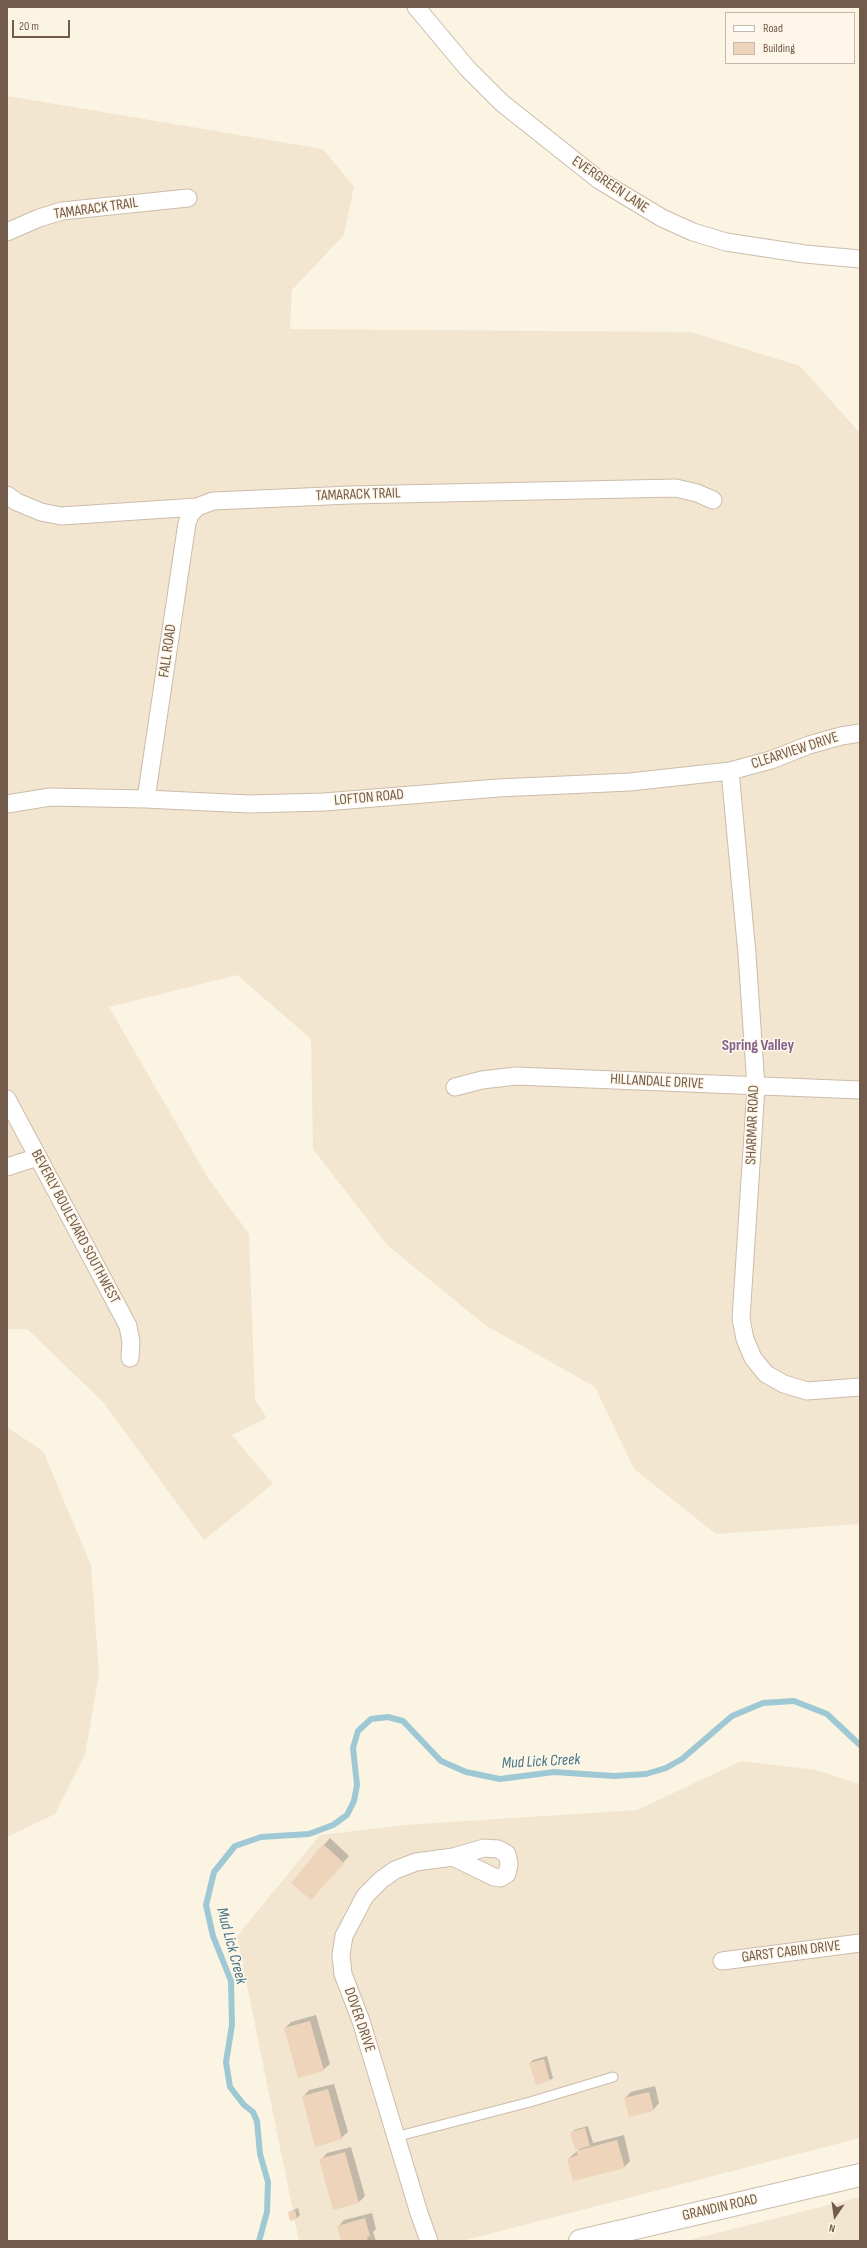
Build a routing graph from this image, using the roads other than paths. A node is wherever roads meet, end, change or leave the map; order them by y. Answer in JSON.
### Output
{"nodes":[{"id":1,"x":416,"y":7,"type":"edge"},
{"id":2,"x":188,"y":198,"type":"dead end"},
{"id":3,"x":7,"y":232,"type":"edge"},
{"id":4,"x":860,"y":259,"type":"edge"},
{"id":5,"x":7,"y":495,"type":"edge"},
{"id":6,"x":713,"y":500,"type":"dead end"},
{"id":7,"x":197,"y":507,"type":"junction"},
{"id":8,"x":860,"y":733,"type":"edge"},
{"id":9,"x":730,"y":771,"type":"junction"},
{"id":10,"x":146,"y":799,"type":"junction"},
{"id":11,"x":7,"y":804,"type":"edge"},
{"id":12,"x":455,"y":1087,"type":"dead end"},
{"id":13,"x":756,"y":1087,"type":"junction"},
{"id":14,"x":860,"y":1090,"type":"edge"},
{"id":15,"x":7,"y":1099,"type":"edge"},
{"id":16,"x":38,"y":1157,"type":"junction"},
{"id":17,"x":7,"y":1167,"type":"edge"},
{"id":18,"x":130,"y":1358,"type":"dead end"},
{"id":19,"x":860,"y":1387,"type":"edge"},
{"id":20,"x":453,"y":1857,"type":"dead end"},
{"id":21,"x":860,"y":1943,"type":"edge"},
{"id":22,"x":722,"y":1961,"type":"dead end"},
{"id":23,"x":613,"y":2077,"type":"dead end"},
{"id":24,"x":396,"y":2138,"type":"junction"},
{"id":25,"x":860,"y":2174,"type":"edge"},
{"id":26,"x":429,"y":2241,"type":"edge"},
{"id":27,"x":580,"y":2241,"type":"edge"}],
"edges":[{"from":1,"to":4,"type":"street","name":"EVERGREEN LANE"},
{"from":2,"to":3,"type":"street","name":"TAMARACK TRAIL"},
{"from":5,"to":7,"type":"street","name":"TAMARACK TRAIL"},
{"from":6,"to":7,"type":"street","name":"TAMARACK TRAIL"},
{"from":7,"to":10,"type":"street","name":"FALL ROAD"},
{"from":8,"to":9,"type":"street","name":"CLEARVIEW DRIVE"},
{"from":9,"to":10,"type":"street","name":"LOFTON ROAD"},
{"from":9,"to":13,"type":"street","name":"SHARMAR ROAD"},
{"from":10,"to":11,"type":"street","name":"LOFTON ROAD"},
{"from":12,"to":13,"type":"street","name":"HILLANDALE DRIVE"},
{"from":13,"to":14,"type":"street","name":"HILLANDALE DRIVE"},
{"from":13,"to":19,"type":"street","name":"SHARMAR ROAD"},
{"from":15,"to":16,"type":"street","name":"BEVERLY BOULEVARD SOUTHWEST"},
{"from":16,"to":17,"type":"street"},
{"from":16,"to":18,"type":"street","name":"BEVERLY BOULEVARD SOUTHWEST"},
{"from":20,"to":24,"type":"street","name":"DOVER DRIVE"},
{"from":21,"to":22,"type":"street","name":"GARST CABIN DRIVE"},
{"from":23,"to":24,"type":"lane"},
{"from":24,"to":26,"type":"street","name":"DOVER DRIVE"},
{"from":25,"to":27,"type":"street","name":"GRANDIN ROAD"}]}
